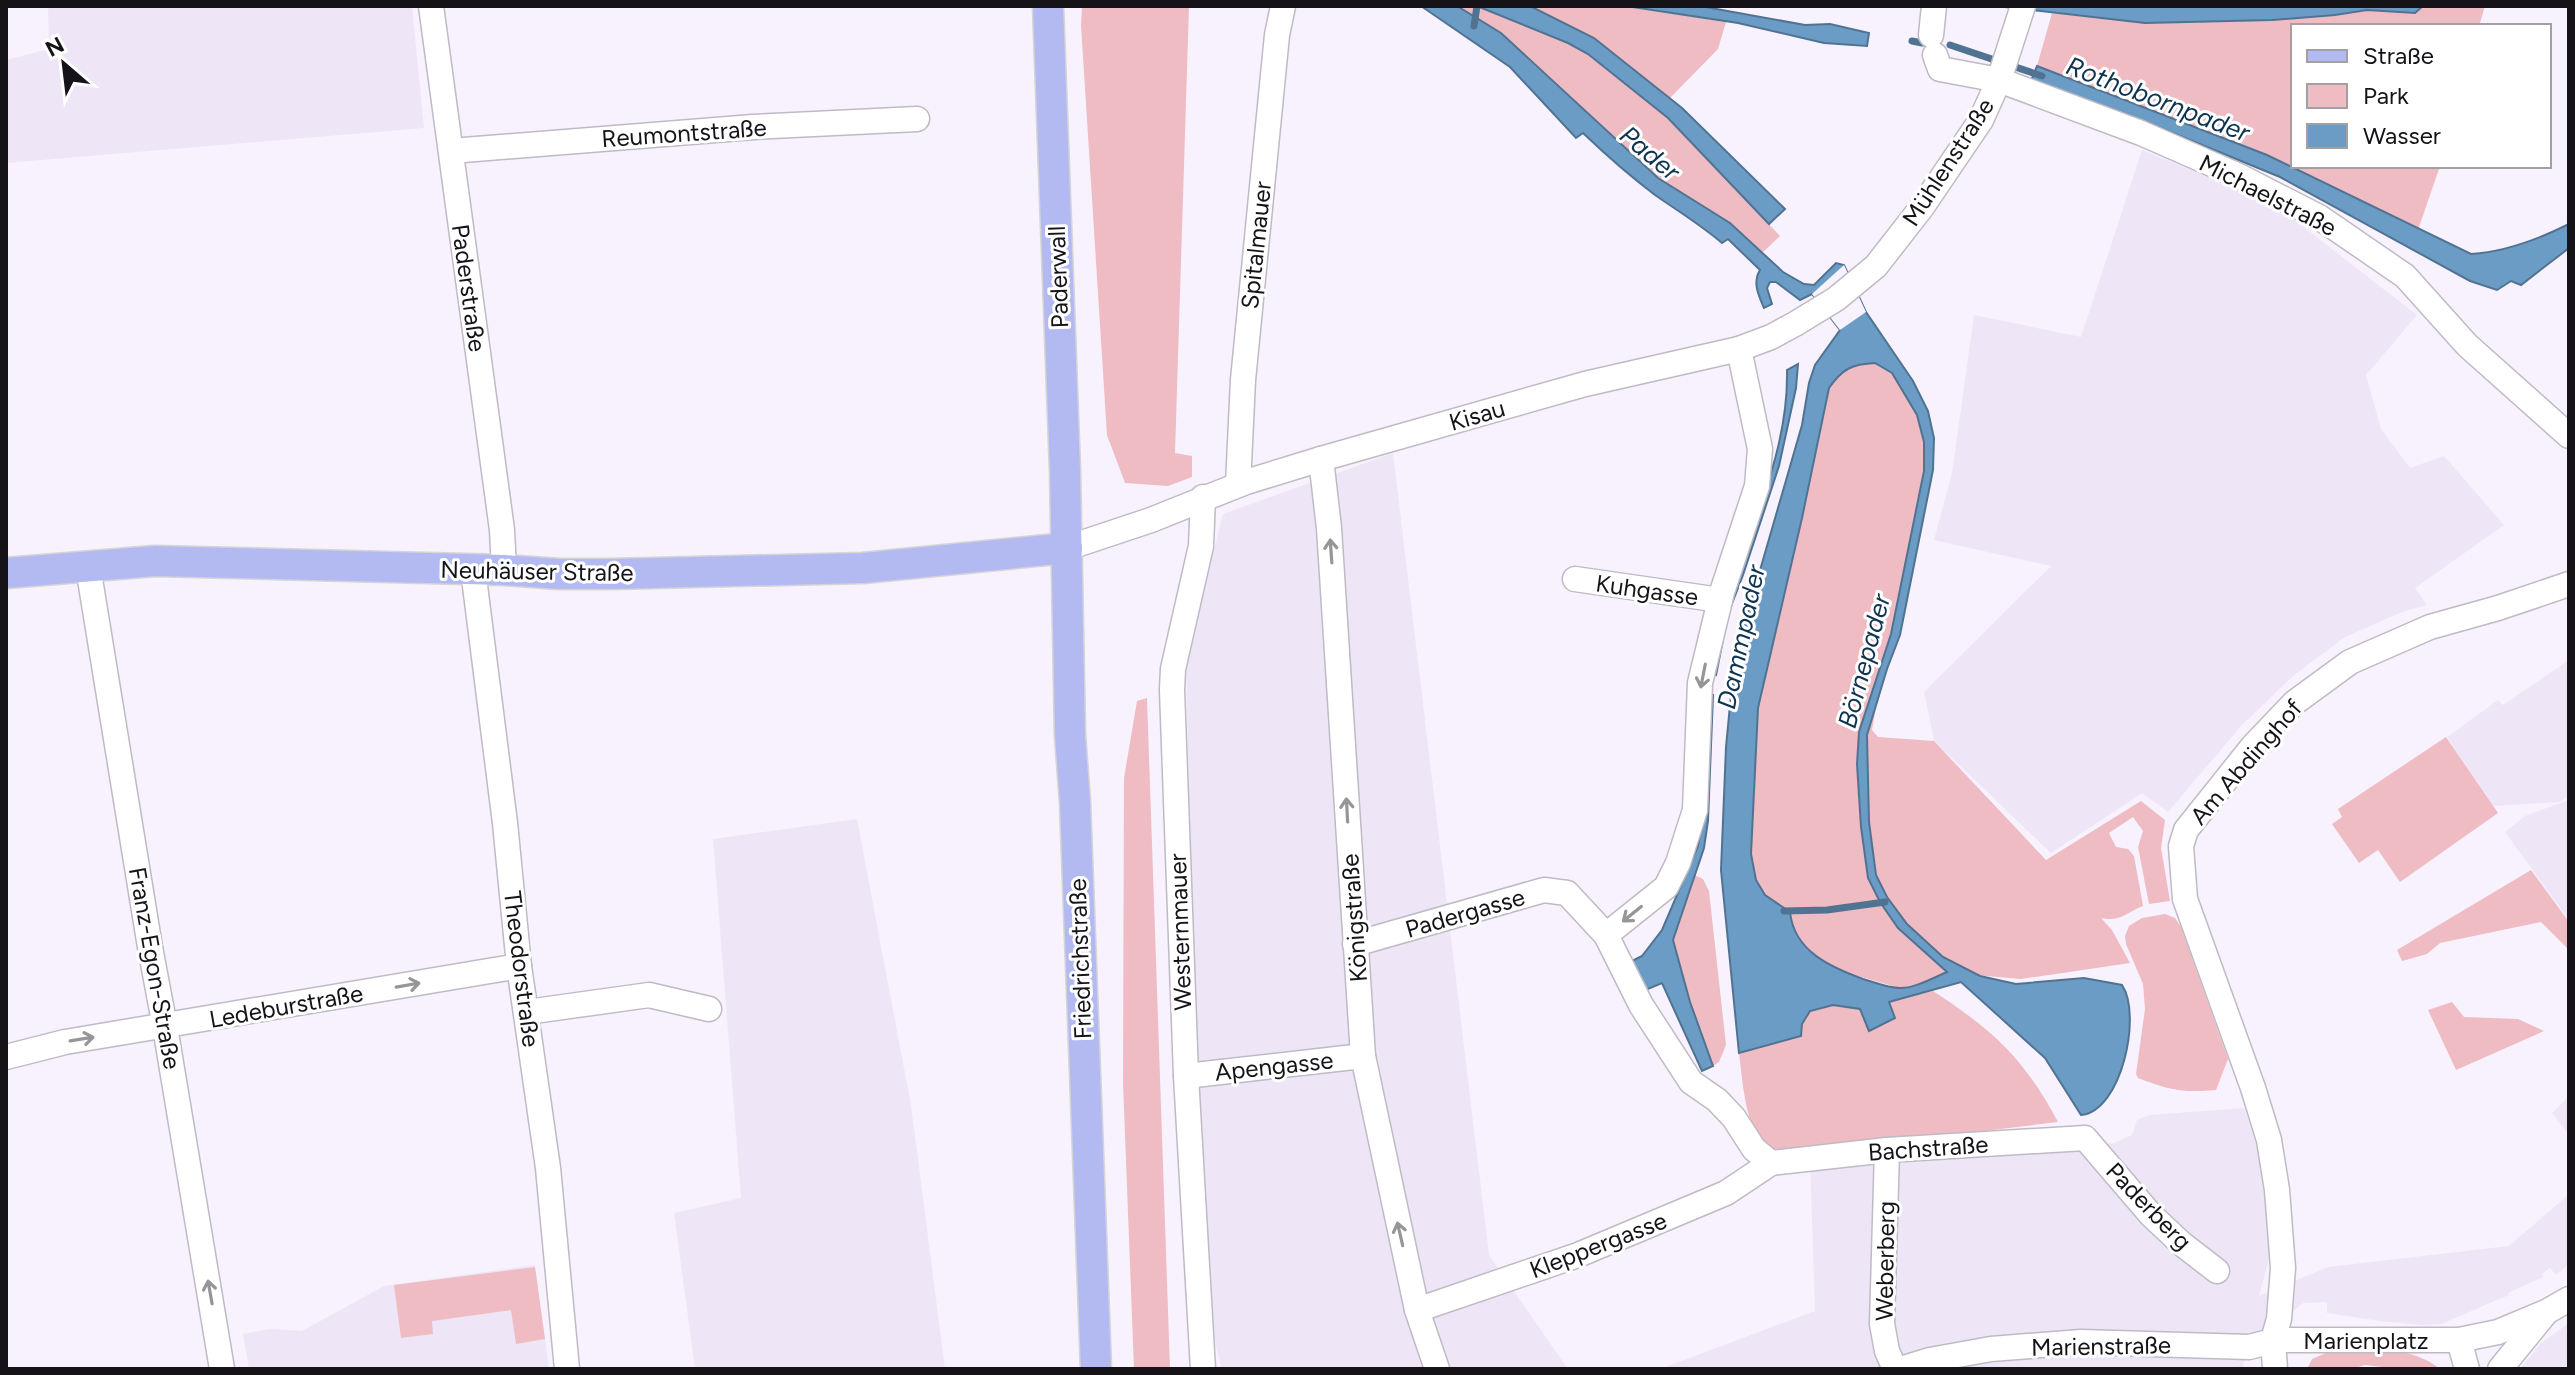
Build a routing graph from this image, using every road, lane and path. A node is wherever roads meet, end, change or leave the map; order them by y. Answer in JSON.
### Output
{"nodes":[{"id":1,"x":431,"y":6,"type":"edge"},
{"id":2,"x":1048,"y":6,"type":"edge"},
{"id":3,"x":1283,"y":6,"type":"edge"},
{"id":4,"x":1934,"y":6,"type":"edge"},
{"id":5,"x":2022,"y":8,"type":"edge"},
{"id":6,"x":2002,"y":70,"type":"junction"},
{"id":7,"x":917,"y":119,"type":"dead end"},
{"id":8,"x":451,"y":151,"type":"junction"},
{"id":9,"x":1876,"y":266,"type":"joint"},
{"id":10,"x":1739,"y":349,"type":"junction"},
{"id":11,"x":2569,"y":436,"type":"edge"},
{"id":12,"x":1321,"y":459,"type":"junction"},
{"id":13,"x":1238,"y":485,"type":"junction"},
{"id":14,"x":1203,"y":497,"type":"junction"},
{"id":15,"x":1067,"y":548,"type":"junction"},
{"id":16,"x":88,"y":567,"type":"junction"},
{"id":17,"x":473,"y":570,"type":"junction"},
{"id":18,"x":504,"y":570,"type":"junction"},
{"id":19,"x":6,"y":573,"type":"edge"},
{"id":20,"x":1575,"y":579,"type":"dead end"},
{"id":21,"x":2569,"y":584,"type":"edge"},
{"id":22,"x":1720,"y":600,"type":"junction"},
{"id":23,"x":1606,"y":935,"type":"junction"},
{"id":24,"x":1355,"y":944,"type":"junction"},
{"id":25,"x":519,"y":966,"type":"junction"},
{"id":26,"x":709,"y":1009,"type":"dead end"},
{"id":27,"x":527,"y":1012,"type":"junction"},
{"id":28,"x":165,"y":1027,"type":"junction"},
{"id":29,"x":1363,"y":1056,"type":"junction"},
{"id":30,"x":6,"y":1057,"type":"edge"},
{"id":31,"x":1186,"y":1076,"type":"junction"},
{"id":32,"x":2085,"y":1138,"type":"joint"},
{"id":33,"x":1887,"y":1150,"type":"junction"},
{"id":34,"x":1771,"y":1163,"type":"junction"},
{"id":35,"x":2217,"y":1271,"type":"dead end"},
{"id":36,"x":2558,"y":1305,"type":"edge"},
{"id":37,"x":1417,"y":1310,"type":"junction"},
{"id":38,"x":2273,"y":1340,"type":"junction"},
{"id":39,"x":2459,"y":1340,"type":"junction"},
{"id":40,"x":222,"y":1369,"type":"edge"},
{"id":41,"x":567,"y":1369,"type":"edge"},
{"id":42,"x":1096,"y":1369,"type":"edge"},
{"id":43,"x":1203,"y":1369,"type":"edge"},
{"id":44,"x":1437,"y":1369,"type":"edge"},
{"id":45,"x":1898,"y":1369,"type":"edge"},
{"id":46,"x":2275,"y":1369,"type":"edge"},
{"id":47,"x":2467,"y":1369,"type":"edge"},
{"id":48,"x":2500,"y":1369,"type":"edge"}],
"edges":[{"from":1,"to":8,"type":"street","name":"Paderstraße"},
{"from":2,"to":15,"type":"main road","name":"Paderwall"},
{"from":3,"to":13,"type":"street","name":"Spitalmauer"},
{"from":4,"to":6,"type":"street","name":"Michaelstraße"},
{"from":5,"to":6,"type":"street","name":"Mühlenstraße"},
{"from":6,"to":9,"type":"street","name":"Mühlenstraße"},
{"from":6,"to":11,"type":"street","name":"Michaelstraße"},
{"from":7,"to":8,"type":"street","name":"Reumontstraße"},
{"from":8,"to":18,"type":"street","name":"Paderstraße"},
{"from":9,"to":10,"type":"street","name":"Kisau"},
{"from":10,"to":12,"type":"street","name":"Kisau"},
{"from":10,"to":22,"type":"street"},
{"from":12,"to":13,"type":"street","name":"Kisau"},
{"from":24,"to":12,"type":"street","name":"Königstraße","one_way":true},
{"from":13,"to":14,"type":"street","name":"Kisau"},
{"from":14,"to":15,"type":"street","name":"Kisau"},
{"from":14,"to":31,"type":"street","name":"Westernmauer"},
{"from":15,"to":18,"type":"main road","name":"Neuhäuser Straße"},
{"from":15,"to":42,"type":"main road","name":"Friedrichstraße"},
{"from":16,"to":17,"type":"main road","name":"Neuhäuser Straße"},
{"from":16,"to":19,"type":"main road","name":"Neuhäuser Straße"},
{"from":16,"to":28,"type":"street","name":"Franz-Egon-Straße"},
{"from":17,"to":18,"type":"main road","name":"Neuhäuser Straße"},
{"from":17,"to":25,"type":"street","name":"Theodorstraße"},
{"from":20,"to":22,"type":"street","name":"Kuhgasse"},
{"from":21,"to":38,"type":"street","name":"Am Abdinghof"},
{"from":22,"to":23,"type":"street","one_way":true},
{"from":23,"to":24,"type":"street","name":"Padergasse"},
{"from":23,"to":34,"type":"street","name":"Padergasse"},
{"from":24,"to":29,"type":"street","name":"Königstraße"},
{"from":25,"to":27,"type":"street","name":"Theodorstraße"},
{"from":28,"to":25,"type":"street","name":"Ledeburstraße","one_way":true},
{"from":26,"to":27,"type":"street"},
{"from":27,"to":41,"type":"street","name":"Theodorstraße"},
{"from":30,"to":28,"type":"street","name":"Ledeburstraße","one_way":true},
{"from":40,"to":28,"type":"street","name":"Franz-Egon-Straße","one_way":true},
{"from":29,"to":31,"type":"street","name":"Apengasse"},
{"from":37,"to":29,"type":"street","name":"Königstraße","one_way":true},
{"from":31,"to":43,"type":"street","name":"Westernmauer"},
{"from":32,"to":33,"type":"street","name":"Bachstraße"},
{"from":32,"to":35,"type":"street","name":"Paderberg"},
{"from":33,"to":34,"type":"street","name":"Bachstraße"},
{"from":33,"to":45,"type":"street","name":"Weberberg"},
{"from":34,"to":37,"type":"street","name":"Kleppergasse"},
{"from":36,"to":39,"type":"street","name":"Marienplatz"},
{"from":36,"to":48,"type":"street","name":"Marienplatz"},
{"from":37,"to":44,"type":"street","name":"Königstraße"},
{"from":38,"to":39,"type":"street","name":"Marienplatz"},
{"from":38,"to":45,"type":"street","name":"Marienstraße"},
{"from":38,"to":46,"type":"street"},
{"from":39,"to":47,"type":"street","name":"Marienplatz"}]}
